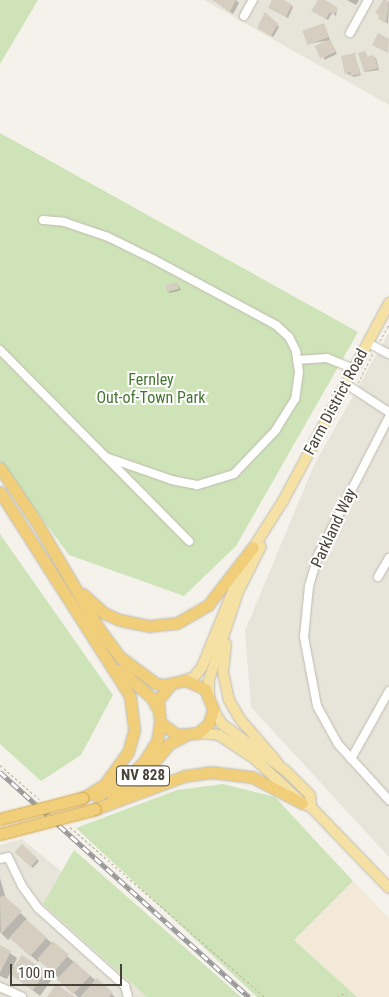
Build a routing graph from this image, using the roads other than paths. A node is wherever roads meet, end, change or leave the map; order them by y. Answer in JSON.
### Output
{"nodes":[{"id":1,"x":253,"y":0,"type":"edge"},
{"id":2,"x":368,"y":0,"type":"edge"},
{"id":3,"x":244,"y":16,"type":"dead end"},
{"id":4,"x":350,"y":33,"type":"dead end"},
{"id":5,"x":42,"y":220,"type":"dead end"},
{"id":6,"x":389,"y":303,"type":"edge"},
{"id":7,"x":368,"y":343,"type":"junction"},
{"id":8,"x":0,"y":350,"type":"edge"},
{"id":9,"x":389,"y":354,"type":"edge"},
{"id":10,"x":297,"y":360,"type":"junction"},
{"id":11,"x":354,"y":369,"type":"junction"},
{"id":12,"x":346,"y":384,"type":"junction"},
{"id":13,"x":389,"y":412,"type":"edge"},
{"id":14,"x":389,"y":417,"type":"edge"},
{"id":15,"x":106,"y":457,"type":"junction"},
{"id":16,"x":0,"y":468,"type":"edge"},
{"id":17,"x":0,"y":492,"type":"edge"},
{"id":18,"x":283,"y":501,"type":"junction"},
{"id":19,"x":188,"y":541,"type":"dead end"},
{"id":20,"x":253,"y":547,"type":"junction"},
{"id":21,"x":389,"y":558,"type":"edge"},
{"id":22,"x":378,"y":577,"type":"dead end"},
{"id":23,"x":75,"y":586,"type":"junction"},
{"id":24,"x":235,"y":604,"type":"junction"},
{"id":25,"x":112,"y":664,"type":"junction"},
{"id":26,"x":185,"y":680,"type":"junction"},
{"id":27,"x":171,"y":684,"type":"junction"},
{"id":28,"x":389,"y":691,"type":"edge"},
{"id":29,"x":209,"y":695,"type":"junction"},
{"id":30,"x":156,"y":708,"type":"junction"},
{"id":31,"x":213,"y":709,"type":"junction"},
{"id":32,"x":160,"y":722,"type":"junction"},
{"id":33,"x":198,"y":733,"type":"junction"},
{"id":34,"x":184,"y":736,"type":"junction"},
{"id":35,"x":351,"y":759,"type":"junction"},
{"id":36,"x":277,"y":762,"type":"junction"},
{"id":37,"x":82,"y":798,"type":"junction"},
{"id":38,"x":389,"y":800,"type":"edge"},
{"id":39,"x":307,"y":805,"type":"junction"},
{"id":40,"x":95,"y":809,"type":"junction"},
{"id":41,"x":0,"y":819,"type":"edge"},
{"id":42,"x":0,"y":834,"type":"edge"},
{"id":43,"x":0,"y":859,"type":"edge"},
{"id":44,"x":389,"y":888,"type":"edge"},
{"id":45,"x":1,"y":990,"type":"edge"},
{"id":46,"x":22,"y":997,"type":"edge"},
{"id":47,"x":128,"y":997,"type":"edge"}],
"edges":[{"from":1,"to":3,"type":"street"},
{"from":2,"to":4,"type":"street"},
{"from":5,"to":10,"type":"street"},
{"from":6,"to":7,"type":"main road","name":"Farm District Road"},
{"from":7,"to":9,"type":"street"},
{"from":7,"to":11,"type":"main road","name":"Farm District Road"},
{"from":8,"to":15,"type":"street"},
{"from":10,"to":11,"type":"street"},
{"from":10,"to":15,"type":"street"},
{"from":11,"to":12,"type":"main road","name":"Farm District Road"},
{"from":12,"to":13,"type":"street"},
{"from":12,"to":18,"type":"main road","name":"Farm District Road"},
{"from":14,"to":35,"type":"street","name":"Parkland Way"},
{"from":15,"to":19,"type":"street"},
{"from":16,"to":23,"type":"highway"},
{"from":17,"to":25,"type":"highway"},
{"from":18,"to":20,"type":"main road","name":"Farm District Road"},
{"from":18,"to":24,"type":"main road","name":"Farm District Road"},
{"from":20,"to":23,"type":"highway"},
{"from":20,"to":26,"type":"main road","name":"Farm District Road"},
{"from":21,"to":22,"type":"street"},
{"from":23,"to":27,"type":"highway"},
{"from":24,"to":29,"type":"main road","name":"Farm District Road"},
{"from":24,"to":36,"type":"main road"},
{"from":25,"to":30,"type":"highway"},
{"from":25,"to":37,"type":"highway"},
{"from":26,"to":27,"type":"highway"},
{"from":26,"to":29,"type":"highway"},
{"from":27,"to":30,"type":"highway"},
{"from":28,"to":35,"type":"street"},
{"from":29,"to":31,"type":"highway"},
{"from":30,"to":32,"type":"highway"},
{"from":31,"to":33,"type":"highway"},
{"from":31,"to":36,"type":"main road"},
{"from":32,"to":34,"type":"highway"},
{"from":32,"to":37,"type":"highway"},
{"from":33,"to":34,"type":"highway"},
{"from":33,"to":39,"type":"main road"},
{"from":34,"to":40,"type":"highway","number":"NV 828"},
{"from":35,"to":38,"type":"street","name":"Parkland Way"},
{"from":36,"to":39,"type":"main road"},
{"from":37,"to":41,"type":"highway","bridge":true},
{"from":39,"to":40,"type":"highway"},
{"from":39,"to":44,"type":"main road"},
{"from":40,"to":42,"type":"highway","bridge":true},
{"from":43,"to":47,"type":"street"},
{"from":45,"to":46,"type":"street"}]}
